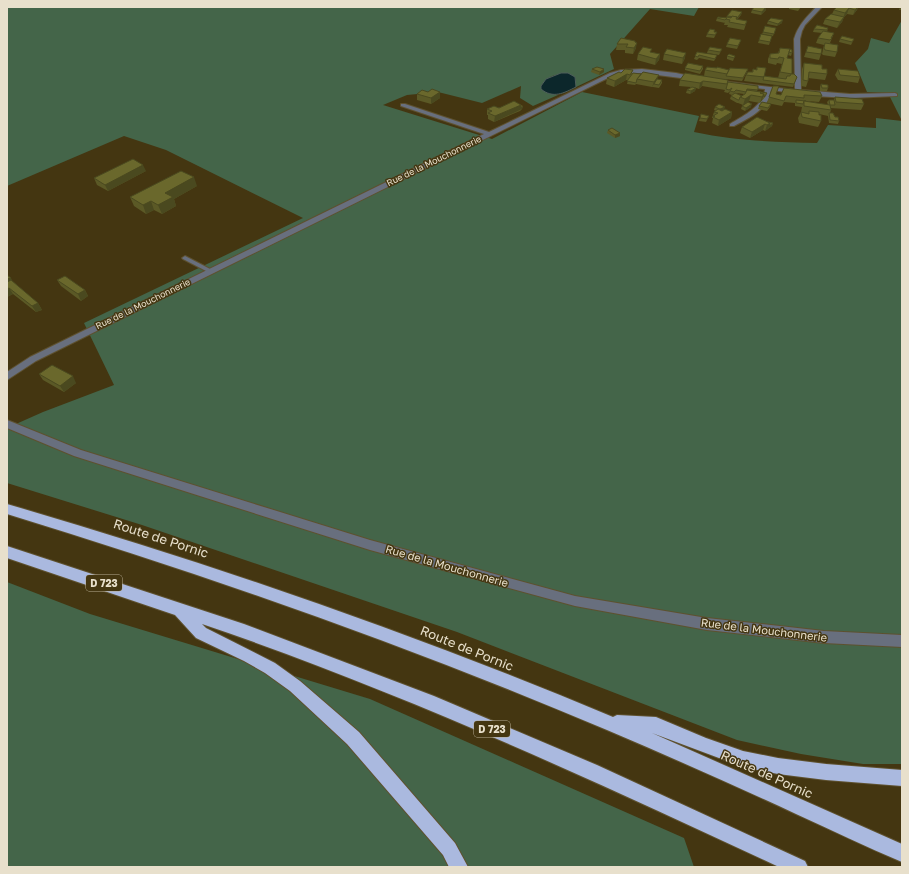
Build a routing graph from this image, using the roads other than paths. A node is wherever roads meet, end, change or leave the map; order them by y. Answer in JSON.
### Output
{"nodes":[{"id":1,"x":820,"y":7,"type":"edge"},
{"id":2,"x":768,"y":88,"type":"junction"},
{"id":3,"x":798,"y":91,"type":"junction"},
{"id":4,"x":895,"y":95,"type":"dead end"},
{"id":5,"x":404,"y":105,"type":"dead end"},
{"id":6,"x":732,"y":126,"type":"dead end"},
{"id":7,"x":489,"y":134,"type":"junction"},
{"id":8,"x":185,"y":258,"type":"dead end"},
{"id":9,"x":210,"y":271,"type":"junction"},
{"id":10,"x":7,"y":377,"type":"edge"},
{"id":11,"x":7,"y":424,"type":"edge"},
{"id":12,"x":7,"y":509,"type":"edge"},
{"id":13,"x":7,"y":552,"type":"edge"},
{"id":14,"x":178,"y":608,"type":"junction"},
{"id":15,"x":902,"y":641,"type":"edge"},
{"id":16,"x":607,"y":722,"type":"junction"},
{"id":17,"x":902,"y":778,"type":"edge"},
{"id":18,"x":902,"y":853,"type":"edge"},
{"id":19,"x":460,"y":867,"type":"edge"},
{"id":20,"x":799,"y":867,"type":"edge"}],
"edges":[{"from":1,"to":3,"type":"street"},
{"from":2,"to":3,"type":"street","name":"Rue de la Mouchonnerie"},
{"from":2,"to":6,"type":"street"},
{"from":2,"to":7,"type":"street","name":"Rue de la Mouchonnerie"},
{"from":3,"to":4,"type":"street","name":"Rue de la Mouchonnerie"},
{"from":5,"to":7,"type":"street"},
{"from":7,"to":9,"type":"street","name":"Rue de la Mouchonnerie"},
{"from":8,"to":9,"type":"lane"},
{"from":9,"to":10,"type":"street","name":"Rue de la Mouchonnerie"},
{"from":11,"to":15,"type":"street","name":"Rue de la Mouchonnerie"},
{"from":12,"to":16,"type":"highway","name":"Route de Pornic"},
{"from":13,"to":14,"type":"highway","number":"D 723"},
{"from":14,"to":19,"type":"highway"},
{"from":14,"to":20,"type":"highway","number":"D 723"},
{"from":16,"to":17,"type":"highway"},
{"from":16,"to":18,"type":"highway","name":"Route de Pornic"}]}
